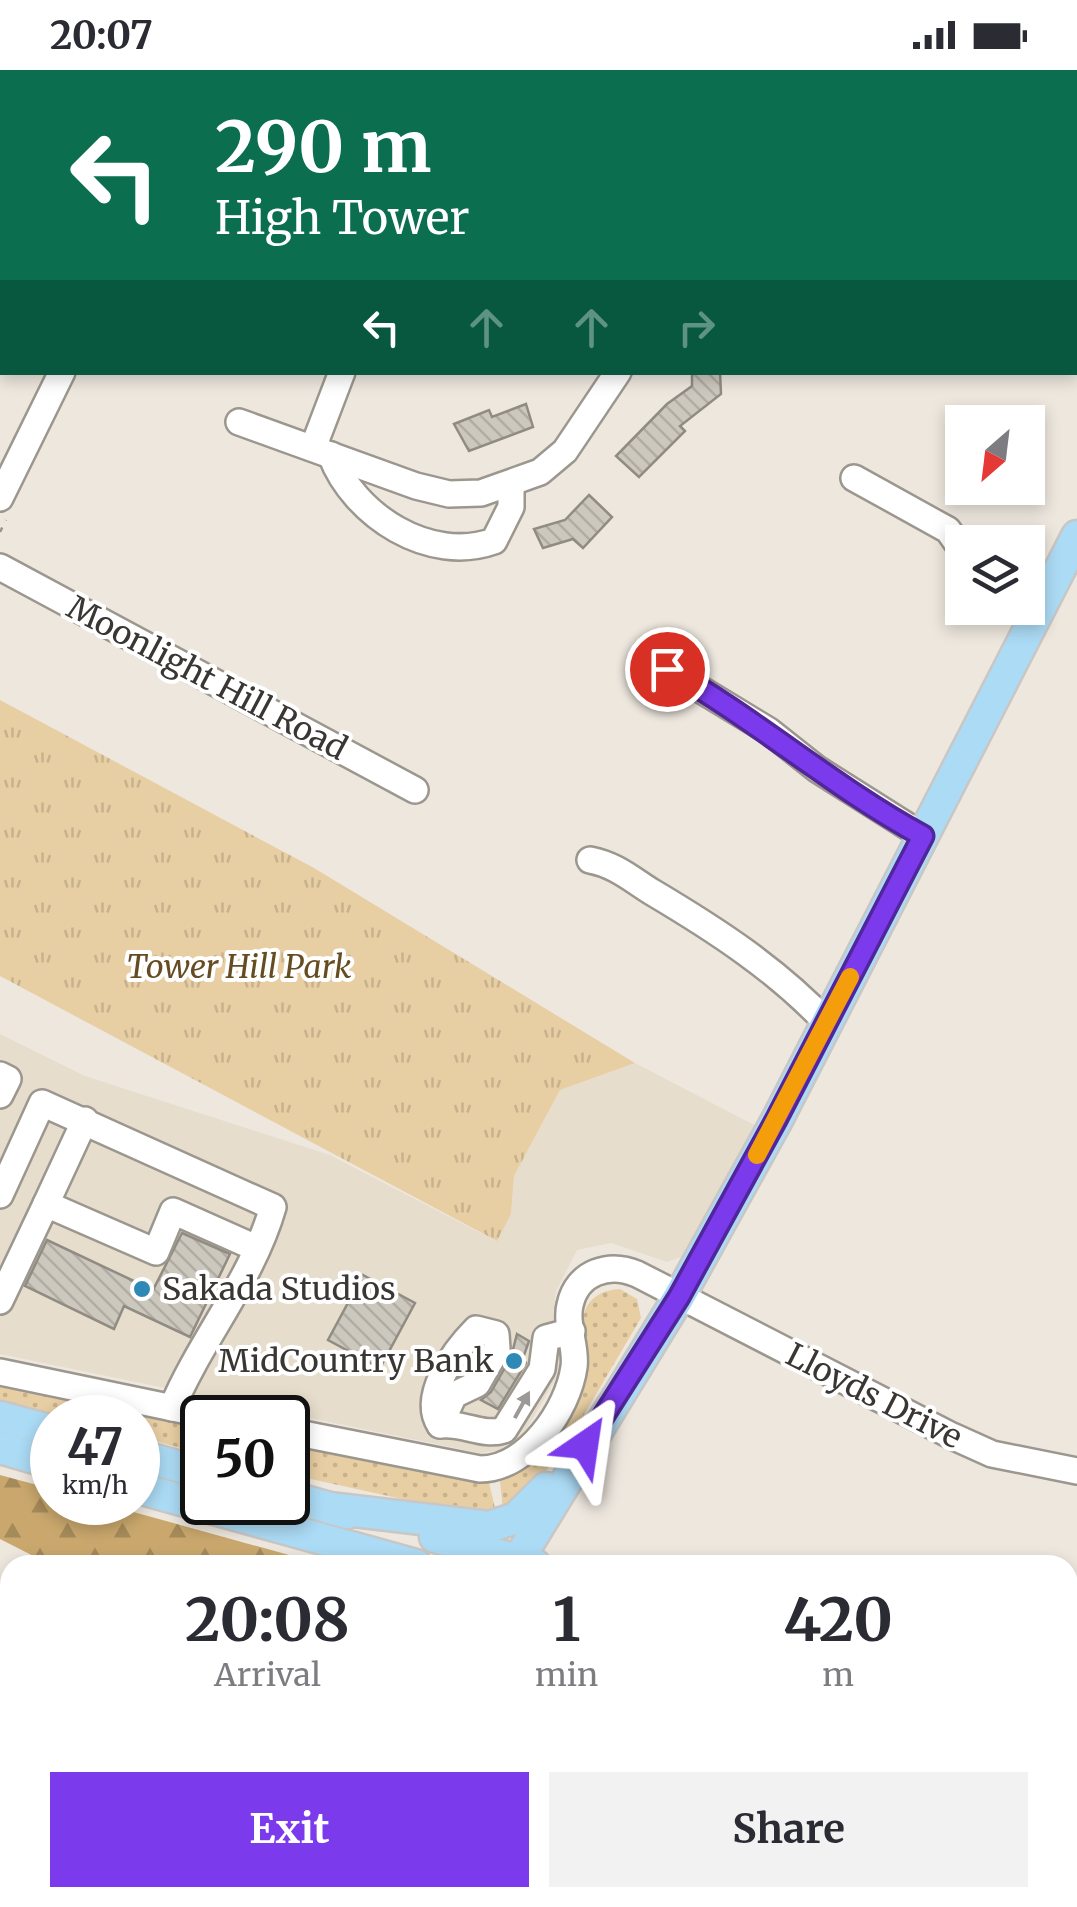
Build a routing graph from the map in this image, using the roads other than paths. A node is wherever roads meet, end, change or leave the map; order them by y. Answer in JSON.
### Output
{"nodes":[{"id":1,"x":61,"y":375,"type":"edge"},
{"id":2,"x":341,"y":375,"type":"edge"},
{"id":3,"x":616,"y":375,"type":"edge"},
{"id":4,"x":239,"y":422,"type":"dead end"},
{"id":5,"x":322,"y":452,"type":"junction"},
{"id":6,"x":854,"y":478,"type":"dead end"},
{"id":7,"x":511,"y":486,"type":"junction"},
{"id":8,"x":0,"y":498,"type":"edge"},
{"id":9,"x":945,"y":531,"type":"edge"},
{"id":10,"x":1077,"y":536,"type":"edge"},
{"id":11,"x":0,"y":567,"type":"edge"},
{"id":12,"x":1045,"y":588,"type":"edge"},
{"id":13,"x":1025,"y":625,"type":"edge"},
{"id":14,"x":667,"y":669,"type":"dead end"},
{"id":15,"x":414,"y":790,"type":"dead end"},
{"id":16,"x":923,"y":836,"type":"junction"},
{"id":17,"x":590,"y":860,"type":"dead end"},
{"id":18,"x":827,"y":1023,"type":"junction"},
{"id":19,"x":0,"y":1075,"type":"edge"},
{"id":20,"x":0,"y":1095,"type":"edge"},
{"id":21,"x":84,"y":1120,"type":"junction"},
{"id":22,"x":0,"y":1195,"type":"edge"},
{"id":23,"x":46,"y":1204,"type":"junction"},
{"id":24,"x":256,"y":1248,"type":"junction"},
{"id":25,"x":679,"y":1297,"type":"junction"},
{"id":26,"x":0,"y":1301,"type":"edge"},
{"id":27,"x":572,"y":1330,"type":"junction"},
{"id":28,"x":0,"y":1372,"type":"edge"},
{"id":29,"x":172,"y":1408,"type":"junction"},
{"id":30,"x":180,"y":1410,"type":"edge"},
{"id":31,"x":0,"y":1417,"type":"edge"},
{"id":32,"x":440,"y":1425,"type":"dead end"},
{"id":33,"x":30,"y":1426,"type":"edge"},
{"id":34,"x":310,"y":1435,"type":"edge"},
{"id":35,"x":585,"y":1445,"type":"junction"},
{"id":36,"x":0,"y":1448,"type":"edge"},
{"id":37,"x":30,"y":1457,"type":"edge"},
{"id":38,"x":1077,"y":1470,"type":"edge"},
{"id":39,"x":160,"y":1494,"type":"edge"},
{"id":40,"x":310,"y":1502,"type":"edge"},
{"id":41,"x":329,"y":1508,"type":"junction"},
{"id":42,"x":380,"y":1555,"type":"edge"},
{"id":43,"x":495,"y":1555,"type":"edge"},
{"id":44,"x":527,"y":1555,"type":"edge"}],
"edges":[{"from":1,"to":8,"type":"street"},
{"from":2,"to":5,"type":"street"},
{"from":3,"to":7,"type":"street"},
{"from":4,"to":5,"type":"street"},
{"from":5,"to":7,"type":"street"},
{"from":5,"to":7,"type":"street"},
{"from":6,"to":9,"type":"street"},
{"from":10,"to":12,"type":"main road"},
{"from":11,"to":15,"type":"street","name":"Moonlight Hill Road"},
{"from":13,"to":16,"type":"main road"},
{"from":14,"to":16,"type":"street"},
{"from":16,"to":18,"type":"main road"},
{"from":17,"to":18,"type":"street"},
{"from":18,"to":25,"type":"main road"},
{"from":19,"to":20,"type":"street"},
{"from":21,"to":22,"type":"street"},
{"from":21,"to":23,"type":"street"},
{"from":21,"to":24,"type":"street"},
{"from":23,"to":24,"type":"street"},
{"from":23,"to":26,"type":"street"},
{"from":24,"to":29,"type":"street"},
{"from":25,"to":27,"type":"street","name":"Lloyds Drive"},
{"from":25,"to":35,"type":"main road"},
{"from":25,"to":38,"type":"street","name":"Lloyds Drive"},
{"from":32,"to":27,"type":"street","one_way":true},
{"from":27,"to":34,"type":"street"},
{"from":28,"to":29,"type":"street"},
{"from":29,"to":30,"type":"street"},
{"from":31,"to":33,"type":"main road"},
{"from":35,"to":41,"type":"main road"},
{"from":35,"to":44,"type":"main road"},
{"from":36,"to":37,"type":"main road"},
{"from":39,"to":42,"type":"main road"},
{"from":40,"to":41,"type":"main road"},
{"from":41,"to":43,"type":"main road"}]}
